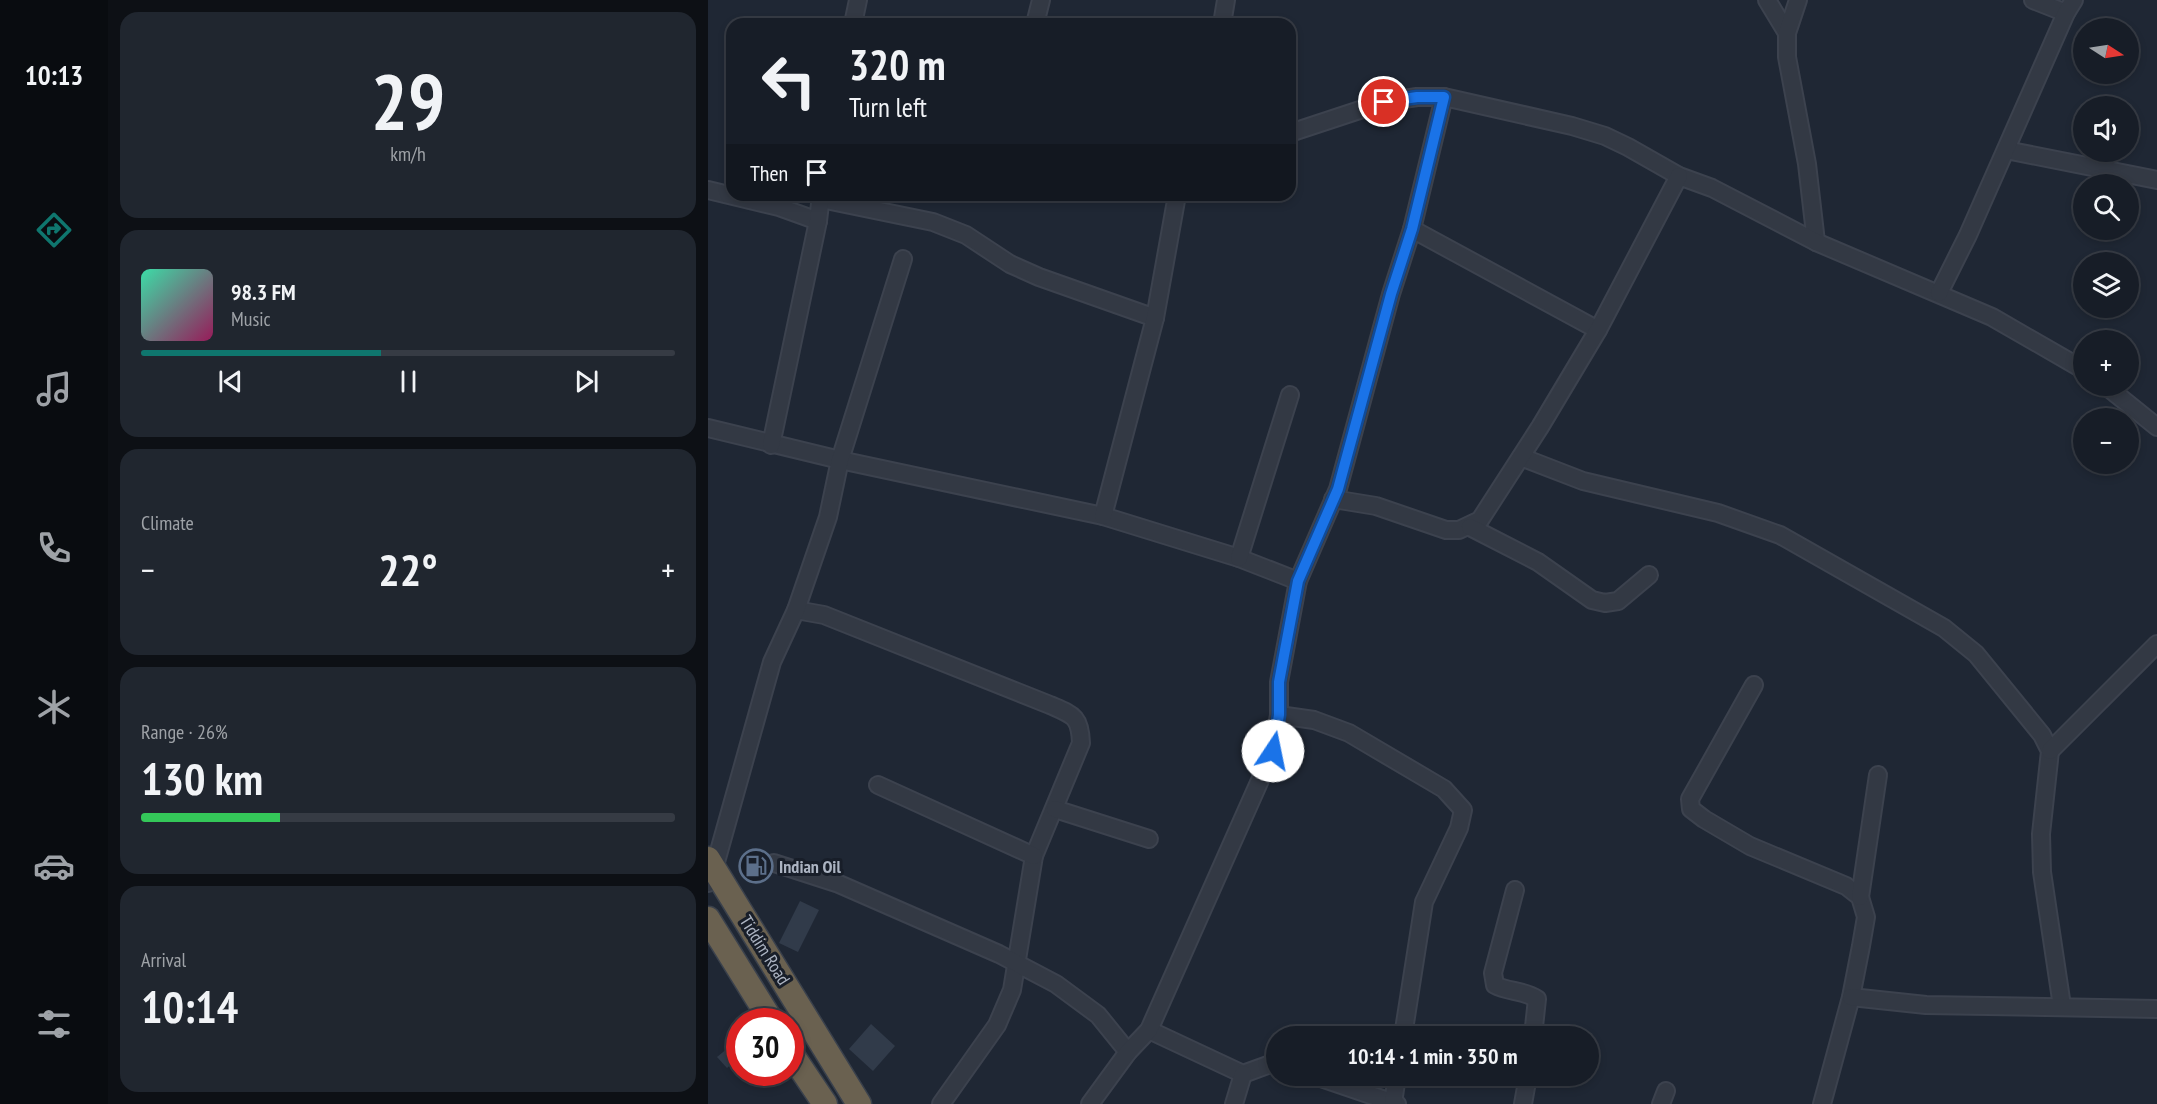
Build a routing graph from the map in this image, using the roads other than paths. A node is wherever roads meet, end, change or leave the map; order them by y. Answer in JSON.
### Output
{"nodes":[{"id":1,"x":858,"y":0,"type":"edge"},
{"id":2,"x":1041,"y":0,"type":"edge"},
{"id":3,"x":1226,"y":0,"type":"edge"},
{"id":4,"x":1767,"y":0,"type":"edge"},
{"id":5,"x":1798,"y":0,"type":"edge"},
{"id":6,"x":2032,"y":0,"type":"edge"},
{"id":7,"x":2070,"y":6,"type":"edge"},
{"id":8,"x":854,"y":18,"type":"edge"},
{"id":9,"x":1036,"y":18,"type":"edge"},
{"id":10,"x":1223,"y":18,"type":"edge"},
{"id":11,"x":1787,"y":33,"type":"junction"},
{"id":12,"x":1444,"y":97,"type":"junction"},
{"id":13,"x":1296,"y":131,"type":"edge"},
{"id":14,"x":2006,"y":150,"type":"junction"},
{"id":15,"x":1679,"y":176,"type":"junction"},
{"id":16,"x":2157,"y":180,"type":"edge"},
{"id":17,"x":708,"y":190,"type":"edge"},
{"id":18,"x":726,"y":194,"type":"edge"},
{"id":19,"x":753,"y":201,"type":"edge"},
{"id":20,"x":820,"y":201,"type":"edge"},
{"id":21,"x":839,"y":201,"type":"edge"},
{"id":22,"x":1176,"y":201,"type":"edge"},
{"id":23,"x":818,"y":221,"type":"junction"},
{"id":24,"x":1412,"y":229,"type":"junction"},
{"id":25,"x":1816,"y":242,"type":"junction"},
{"id":26,"x":903,"y":259,"type":"dead end"},
{"id":27,"x":1939,"y":293,"type":"junction"},
{"id":28,"x":1155,"y":318,"type":"junction"},
{"id":29,"x":1598,"y":330,"type":"junction"},
{"id":30,"x":2073,"y":364,"type":"edge"},
{"id":31,"x":1290,"y":394,"type":"dead end"},
{"id":32,"x":2118,"y":396,"type":"edge"},
{"id":33,"x":2157,"y":427,"type":"edge"},
{"id":34,"x":708,"y":428,"type":"edge"},
{"id":35,"x":771,"y":445,"type":"junction"},
{"id":36,"x":1521,"y":457,"type":"junction"},
{"id":37,"x":840,"y":460,"type":"junction"},
{"id":38,"x":1334,"y":499,"type":"junction"},
{"id":39,"x":1103,"y":516,"type":"junction"},
{"id":40,"x":1470,"y":527,"type":"junction"},
{"id":41,"x":1239,"y":558,"type":"junction"},
{"id":42,"x":1649,"y":575,"type":"dead end"},
{"id":43,"x":1298,"y":581,"type":"junction"},
{"id":44,"x":796,"y":610,"type":"junction"},
{"id":45,"x":2157,"y":644,"type":"edge"},
{"id":46,"x":1754,"y":686,"type":"dead end"},
{"id":47,"x":1279,"y":715,"type":"junction"},
{"id":48,"x":2050,"y":751,"type":"junction"},
{"id":49,"x":1878,"y":775,"type":"dead end"},
{"id":50,"x":878,"y":785,"type":"dead end"},
{"id":51,"x":1055,"y":809,"type":"junction"},
{"id":52,"x":1149,"y":839,"type":"dead end"},
{"id":53,"x":1034,"y":856,"type":"junction"},
{"id":54,"x":774,"y":863,"type":"dead end"},
{"id":55,"x":710,"y":870,"type":"edge"},
{"id":56,"x":1515,"y":890,"type":"dead end"},
{"id":57,"x":1860,"y":897,"type":"junction"},
{"id":58,"x":708,"y":919,"type":"edge"},
{"id":59,"x":1017,"y":964,"type":"junction"},
{"id":60,"x":1851,"y":997,"type":"junction"},
{"id":61,"x":2062,"y":1006,"type":"junction"},
{"id":62,"x":763,"y":1008,"type":"edge"},
{"id":63,"x":2157,"y":1009,"type":"edge"},
{"id":64,"x":1405,"y":1026,"type":"edge"},
{"id":65,"x":1534,"y":1026,"type":"edge"},
{"id":66,"x":1149,"y":1030,"type":"junction"},
{"id":67,"x":1128,"y":1052,"type":"junction"},
{"id":68,"x":1266,"y":1066,"type":"edge"},
{"id":69,"x":804,"y":1073,"type":"edge"},
{"id":70,"x":1243,"y":1074,"type":"junction"},
{"id":71,"x":1345,"y":1086,"type":"edge"},
{"id":72,"x":1396,"y":1086,"type":"edge"},
{"id":73,"x":1526,"y":1086,"type":"edge"},
{"id":74,"x":1395,"y":1103,"type":"edge"},
{"id":75,"x":825,"y":1104,"type":"edge"},
{"id":76,"x":859,"y":1104,"type":"edge"},
{"id":77,"x":941,"y":1104,"type":"edge"},
{"id":78,"x":1090,"y":1104,"type":"edge"},
{"id":79,"x":1234,"y":1104,"type":"edge"},
{"id":80,"x":1523,"y":1104,"type":"edge"},
{"id":81,"x":1821,"y":1104,"type":"edge"}],
"edges":[{"from":1,"to":8,"type":"street"},
{"from":2,"to":9,"type":"street"},
{"from":3,"to":10,"type":"street"},
{"from":4,"to":11,"type":"street"},
{"from":5,"to":11,"type":"street"},
{"from":6,"to":7,"type":"street"},
{"from":7,"to":14,"type":"street"},
{"from":11,"to":25,"type":"street"},
{"from":12,"to":13,"type":"street"},
{"from":12,"to":15,"type":"street"},
{"from":12,"to":24,"type":"street"},
{"from":14,"to":16,"type":"street"},
{"from":14,"to":27,"type":"street"},
{"from":15,"to":25,"type":"street"},
{"from":15,"to":29,"type":"street"},
{"from":17,"to":18,"type":"street"},
{"from":19,"to":23,"type":"street"},
{"from":20,"to":23,"type":"street"},
{"from":21,"to":28,"type":"street"},
{"from":22,"to":28,"type":"street"},
{"from":23,"to":35,"type":"street"},
{"from":24,"to":29,"type":"street"},
{"from":24,"to":38,"type":"street"},
{"from":25,"to":27,"type":"street"},
{"from":26,"to":37,"type":"street"},
{"from":27,"to":30,"type":"street"},
{"from":28,"to":39,"type":"street"},
{"from":29,"to":36,"type":"street"},
{"from":31,"to":41,"type":"street"},
{"from":32,"to":33,"type":"street"},
{"from":34,"to":35,"type":"street"},
{"from":35,"to":37,"type":"street"},
{"from":36,"to":40,"type":"street"},
{"from":36,"to":48,"type":"street"},
{"from":37,"to":39,"type":"street"},
{"from":37,"to":44,"type":"street"},
{"from":38,"to":40,"type":"street"},
{"from":38,"to":43,"type":"street"},
{"from":39,"to":41,"type":"street"},
{"from":40,"to":42,"type":"street"},
{"from":41,"to":43,"type":"street"},
{"from":43,"to":47,"type":"street"},
{"from":44,"to":51,"type":"street"},
{"from":44,"to":55,"type":"street"},
{"from":45,"to":48,"type":"street"},
{"from":46,"to":57,"type":"street"},
{"from":47,"to":64,"type":"street"},
{"from":47,"to":66,"type":"street"},
{"from":48,"to":61,"type":"street"},
{"from":49,"to":57,"type":"street"},
{"from":50,"to":53,"type":"street"},
{"from":51,"to":52,"type":"street"},
{"from":51,"to":53,"type":"street"},
{"from":53,"to":59,"type":"street"},
{"from":54,"to":59,"type":"street"},
{"from":55,"to":76,"type":"highway","name":"Tiddim Road"},
{"from":56,"to":65,"type":"street"},
{"from":57,"to":60,"type":"street"},
{"from":58,"to":62,"type":"highway","name":"Tiddim Road"},
{"from":59,"to":67,"type":"street"},
{"from":59,"to":77,"type":"street"},
{"from":60,"to":61,"type":"street"},
{"from":60,"to":81,"type":"street"},
{"from":61,"to":63,"type":"street"},
{"from":66,"to":67,"type":"street"},
{"from":66,"to":70,"type":"street"},
{"from":67,"to":78,"type":"street"},
{"from":68,"to":70,"type":"street"},
{"from":69,"to":75,"type":"highway"},
{"from":70,"to":79,"type":"street"},
{"from":71,"to":74,"type":"street"},
{"from":72,"to":74,"type":"street"},
{"from":73,"to":80,"type":"street"}]}
